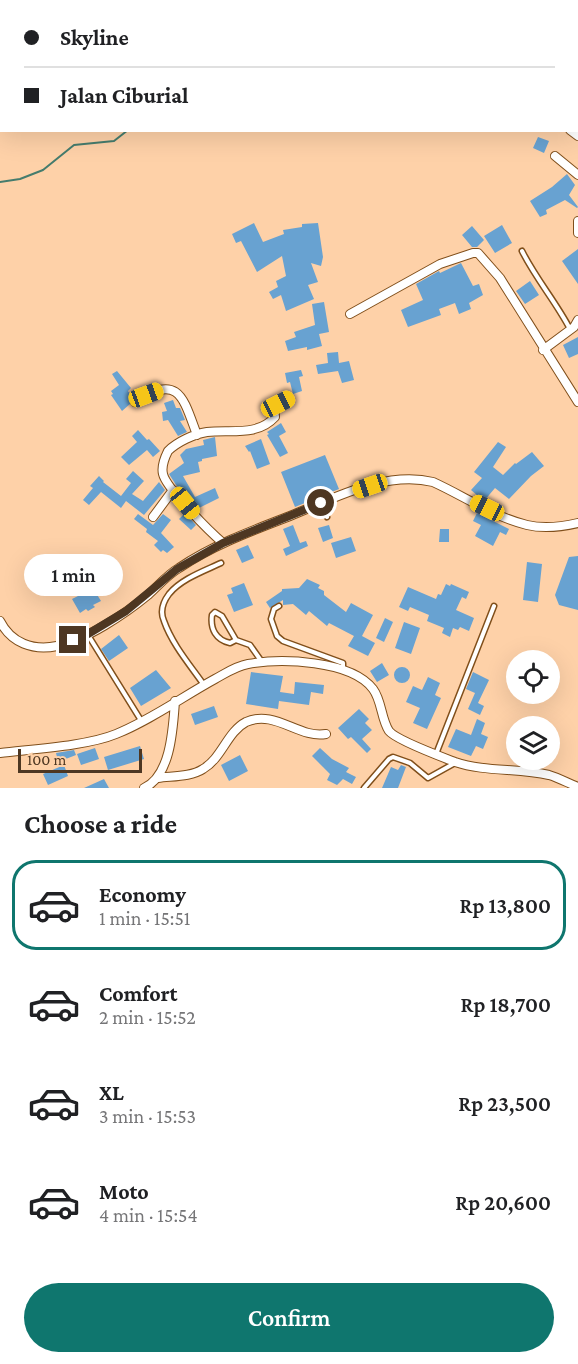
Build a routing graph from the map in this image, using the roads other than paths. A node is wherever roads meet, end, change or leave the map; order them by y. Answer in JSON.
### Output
{"nodes":[{"id":1,"x":555,"y":156,"type":"dead end"},
{"id":2,"x":578,"y":175,"type":"edge"},
{"id":3,"x":578,"y":221,"type":"edge"},
{"id":4,"x":578,"y":233,"type":"edge"},
{"id":5,"x":522,"y":251,"type":"dead end"},
{"id":6,"x":350,"y":314,"type":"dead end"},
{"id":7,"x":578,"y":320,"type":"edge"},
{"id":8,"x":571,"y":330,"type":"junction"},
{"id":9,"x":543,"y":350,"type":"junction"},
{"id":10,"x":289,"y":398,"type":"dead end"},
{"id":11,"x":135,"y":402,"type":"dead end"},
{"id":12,"x":578,"y":402,"type":"edge"},
{"id":13,"x":197,"y":435,"type":"junction"},
{"id":14,"x":173,"y":490,"type":"junction"},
{"id":15,"x":321,"y":503,"type":"junction"},
{"id":16,"x":153,"y":517,"type":"dead end"},
{"id":17,"x":327,"y":518,"type":"dead end"},
{"id":18,"x":578,"y":523,"type":"edge"},
{"id":19,"x":223,"y":543,"type":"junction"},
{"id":20,"x":221,"y":563,"type":"dead end"},
{"id":21,"x":279,"y":606,"type":"dead end"},
{"id":22,"x":494,"y":606,"type":"dead end"},
{"id":23,"x":0,"y":621,"type":"edge"},
{"id":24,"x":88,"y":634,"type":"junction"},
{"id":25,"x":236,"y":640,"type":"junction"},
{"id":26,"x":262,"y":662,"type":"junction"},
{"id":27,"x":342,"y":670,"type":"junction"},
{"id":28,"x":204,"y":685,"type":"junction"},
{"id":29,"x":175,"y":702,"type":"junction"},
{"id":30,"x":142,"y":722,"type":"junction"},
{"id":31,"x":326,"y":734,"type":"dead end"},
{"id":32,"x":0,"y":753,"type":"edge"},
{"id":33,"x":436,"y":754,"type":"junction"},
{"id":34,"x":456,"y":762,"type":"junction"},
{"id":35,"x":158,"y":778,"type":"junction"},
{"id":36,"x":578,"y":787,"type":"edge"},
{"id":37,"x":144,"y":788,"type":"edge"},
{"id":38,"x":364,"y":788,"type":"edge"}],
"edges":[{"from":1,"to":2,"type":"street"},
{"from":3,"to":4,"type":"street"},
{"from":5,"to":8,"type":"lane"},
{"from":6,"to":9,"type":"street"},
{"from":7,"to":8,"type":"street"},
{"from":8,"to":9,"type":"street"},
{"from":9,"to":12,"type":"street"},
{"from":10,"to":13,"type":"street"},
{"from":11,"to":13,"type":"street"},
{"from":13,"to":14,"type":"street"},
{"from":14,"to":16,"type":"street"},
{"from":14,"to":19,"type":"street"},
{"from":15,"to":17,"type":"lane"},
{"from":15,"to":18,"type":"street"},
{"from":15,"to":19,"type":"street"},
{"from":19,"to":24,"type":"street"},
{"from":20,"to":28,"type":"lane"},
{"from":21,"to":27,"type":"lane"},
{"from":22,"to":33,"type":"lane"},
{"from":23,"to":24,"type":"street"},
{"from":24,"to":30,"type":"lane"},
{"from":25,"to":25,"type":"lane"},
{"from":25,"to":26,"type":"lane"},
{"from":26,"to":27,"type":"street"},
{"from":26,"to":28,"type":"street"},
{"from":27,"to":33,"type":"street"},
{"from":28,"to":29,"type":"street"},
{"from":29,"to":30,"type":"street"},
{"from":29,"to":35,"type":"street"},
{"from":30,"to":32,"type":"street"},
{"from":31,"to":35,"type":"street"},
{"from":33,"to":34,"type":"street"},
{"from":34,"to":36,"type":"street"},
{"from":34,"to":38,"type":"lane"},
{"from":35,"to":37,"type":"street"}]}
